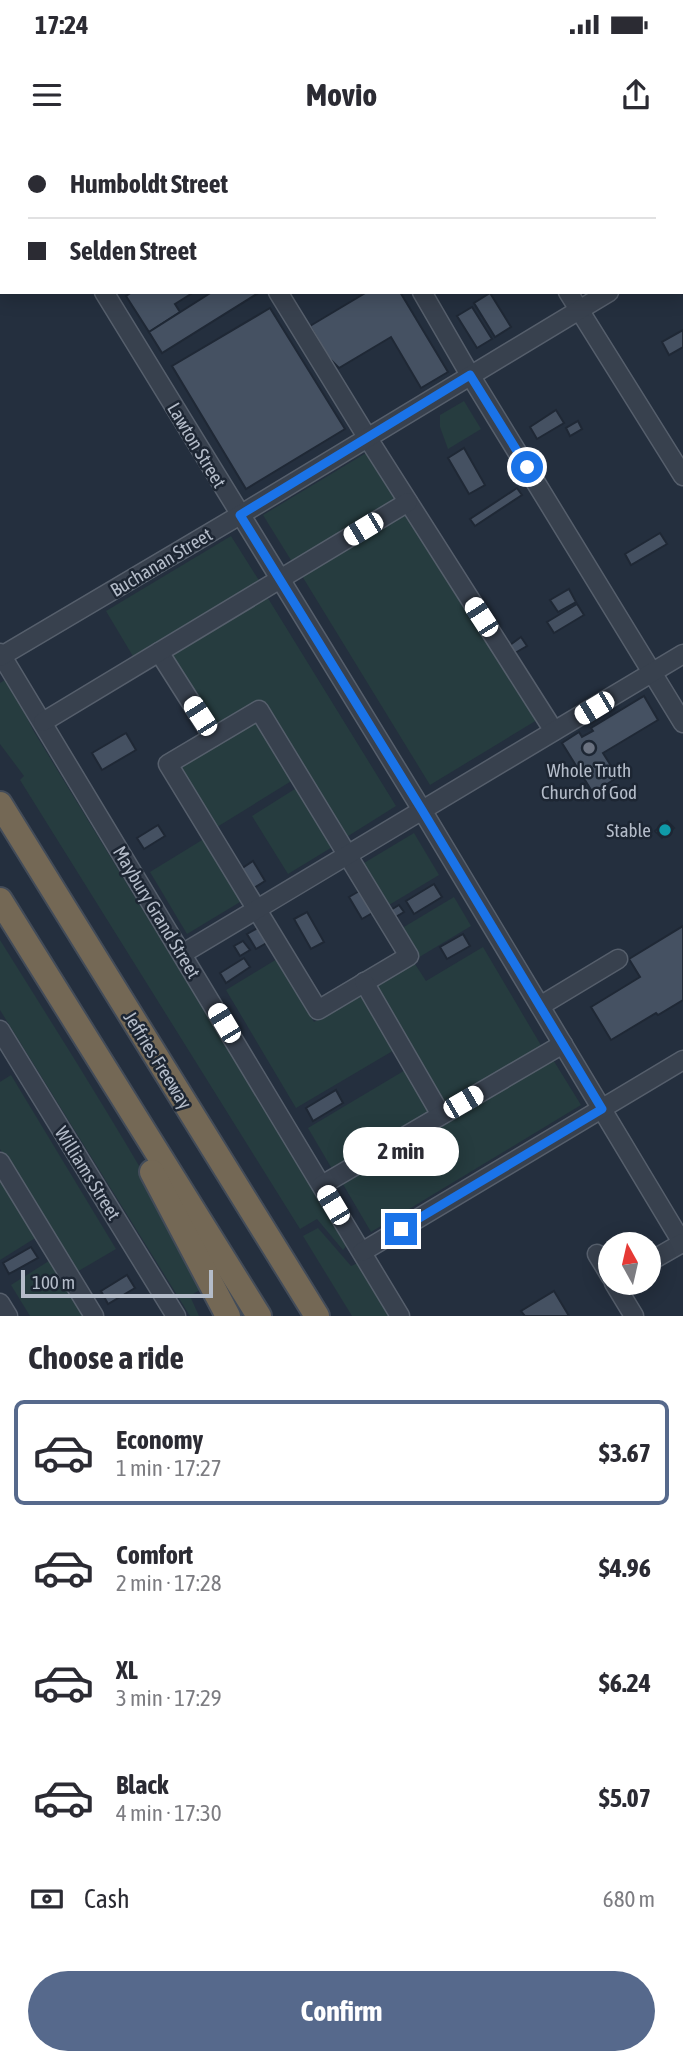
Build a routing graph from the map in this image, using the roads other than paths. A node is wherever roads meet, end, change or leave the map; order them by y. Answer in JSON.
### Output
{"nodes":[{"id":1,"x":105,"y":294,"type":"edge"},
{"id":2,"x":279,"y":294,"type":"edge"},
{"id":3,"x":423,"y":294,"type":"edge"},
{"id":4,"x":569,"y":294,"type":"edge"},
{"id":5,"x":606,"y":294,"type":"edge"},
{"id":6,"x":579,"y":310,"type":"junction"},
{"id":7,"x":470,"y":375,"type":"junction"},
{"id":8,"x":367,"y":437,"type":"junction"},
{"id":9,"x":683,"y":476,"type":"edge"},
{"id":10,"x":408,"y":502,"type":"junction"},
{"id":11,"x":240,"y":515,"type":"junction"},
{"id":12,"x":280,"y":579,"type":"junction"},
{"id":13,"x":159,"y":652,"type":"junction"},
{"id":14,"x":683,"y":654,"type":"edge"},
{"id":15,"x":1,"y":655,"type":"edge"},
{"id":16,"x":653,"y":672,"type":"junction"},
{"id":17,"x":43,"y":722,"type":"junction"},
{"id":18,"x":683,"y":723,"type":"edge"},
{"id":19,"x":554,"y":731,"type":"junction"},
{"id":20,"x":214,"y":737,"type":"junction"},
{"id":21,"x":0,"y":804,"type":"edge"},
{"id":22,"x":422,"y":810,"type":"junction"},
{"id":23,"x":347,"y":855,"type":"junction"},
{"id":24,"x":0,"y":900,"type":"edge"},
{"id":25,"x":258,"y":908,"type":"junction"},
{"id":26,"x":182,"y":954,"type":"junction"},
{"id":27,"x":618,"y":958,"type":"dead end"},
{"id":28,"x":364,"y":982,"type":"junction"},
{"id":29,"x":58,"y":991,"type":"junction"},
{"id":30,"x":540,"y":1006,"type":"junction"},
{"id":31,"x":0,"y":1030,"type":"edge"},
{"id":32,"x":563,"y":1044,"type":"junction"},
{"id":33,"x":7,"y":1059,"type":"edge"},
{"id":34,"x":683,"y":1060,"type":"edge"},
{"id":35,"x":602,"y":1109,"type":"junction"},
{"id":36,"x":441,"y":1115,"type":"junction"},
{"id":37,"x":0,"y":1162,"type":"edge"},
{"id":38,"x":322,"y":1185,"type":"junction"},
{"id":39,"x":683,"y":1243,"type":"edge"},
{"id":40,"x":362,"y":1252,"type":"junction"},
{"id":41,"x":662,"y":1255,"type":"edge"},
{"id":42,"x":621,"y":1295,"type":"edge"},
{"id":43,"x":0,"y":1303,"type":"edge"},
{"id":44,"x":317,"y":1314,"type":"edge"},
{"id":45,"x":8,"y":1316,"type":"edge"},
{"id":46,"x":94,"y":1316,"type":"edge"},
{"id":47,"x":176,"y":1316,"type":"edge"},
{"id":48,"x":228,"y":1316,"type":"edge"},
{"id":49,"x":259,"y":1316,"type":"edge"},
{"id":50,"x":400,"y":1316,"type":"edge"},
{"id":51,"x":634,"y":1316,"type":"edge"}],
"edges":[{"from":1,"to":11,"type":"street","name":"Lawton Street"},
{"from":2,"to":8,"type":"street"},
{"from":3,"to":7,"type":"street"},
{"from":4,"to":6,"type":"street"},
{"from":5,"to":6,"type":"street","name":"Buchanan Street"},
{"from":6,"to":7,"type":"street","name":"Buchanan Street"},
{"from":6,"to":9,"type":"street"},
{"from":7,"to":8,"type":"street","name":"Buchanan Street"},
{"from":7,"to":16,"type":"street"},
{"from":8,"to":10,"type":"street"},
{"from":8,"to":11,"type":"street","name":"Buchanan Street"},
{"from":10,"to":12,"type":"street"},
{"from":10,"to":19,"type":"street"},
{"from":11,"to":12,"type":"street","name":"Lawton Street"},
{"from":11,"to":15,"type":"street","name":"Buchanan Street"},
{"from":12,"to":13,"type":"street"},
{"from":12,"to":22,"type":"street","name":"Lawton Street"},
{"from":13,"to":17,"type":"street"},
{"from":13,"to":20,"type":"street"},
{"from":14,"to":16,"type":"street"},
{"from":15,"to":17,"type":"street","name":"Maybury Grand Street"},
{"from":16,"to":18,"type":"street"},
{"from":16,"to":19,"type":"street"},
{"from":17,"to":26,"type":"street","name":"Maybury Grand Street"},
{"from":19,"to":22,"type":"street"},
{"from":20,"to":23,"type":"street"},
{"from":20,"to":25,"type":"street"},
{"from":21,"to":44,"type":"highway","name":"Jeffries Freeway"},
{"from":22,"to":23,"type":"street"},
{"from":22,"to":30,"type":"street","name":"Lawton Street"},
{"from":23,"to":25,"type":"street"},
{"from":23,"to":28,"type":"street"},
{"from":24,"to":29,"type":"highway"},
{"from":25,"to":26,"type":"street"},
{"from":25,"to":28,"type":"street"},
{"from":26,"to":38,"type":"street","name":"Maybury Grand Street"},
{"from":27,"to":30,"type":"street"},
{"from":28,"to":36,"type":"street"},
{"from":29,"to":48,"type":"highway"},
{"from":29,"to":49,"type":"highway"},
{"from":30,"to":32,"type":"street","name":"Lawton Street"},
{"from":31,"to":33,"type":"street","name":"Williams Street"},
{"from":32,"to":35,"type":"street","name":"Lawton Street"},
{"from":32,"to":36,"type":"street"},
{"from":33,"to":47,"type":"street","name":"Williams Street"},
{"from":34,"to":35,"type":"street"},
{"from":35,"to":39,"type":"street","name":"Lawton Street"},
{"from":35,"to":40,"type":"street"},
{"from":36,"to":38,"type":"street"},
{"from":37,"to":46,"type":"street"},
{"from":38,"to":40,"type":"street","name":"Maybury Grand Street"},
{"from":39,"to":41,"type":"street"},
{"from":40,"to":50,"type":"street","name":"Maybury Grand Street"},
{"from":42,"to":51,"type":"street"},
{"from":43,"to":45,"type":"street"}]}
